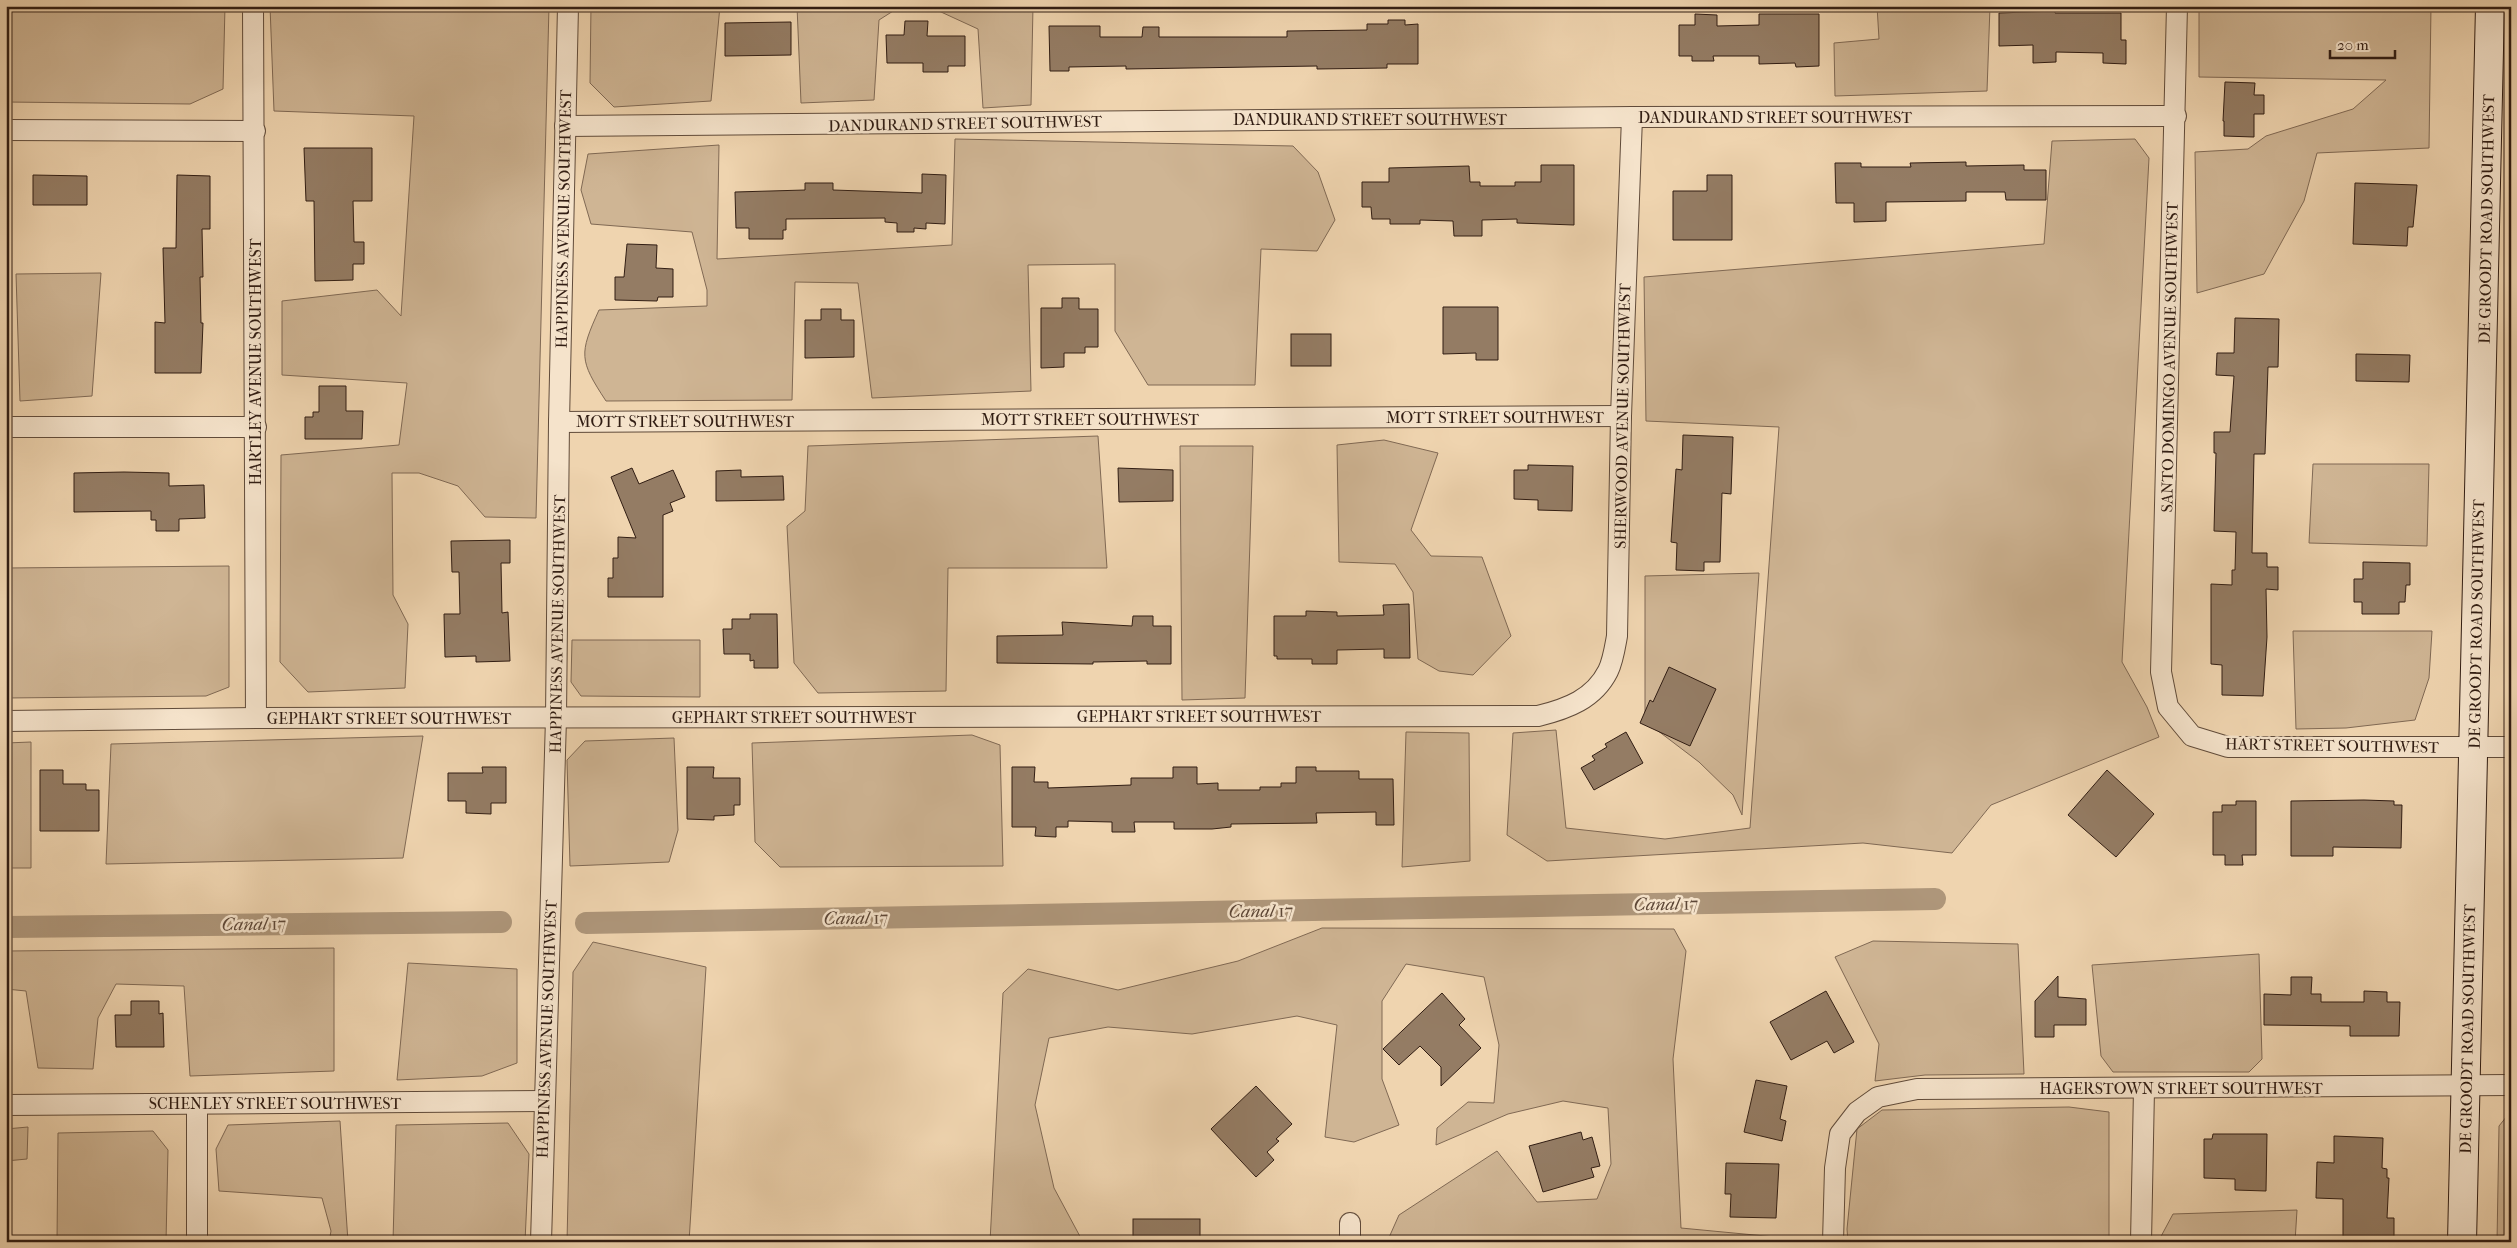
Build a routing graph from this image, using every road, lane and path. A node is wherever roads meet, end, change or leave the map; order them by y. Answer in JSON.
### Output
{"nodes":[{"id":1,"x":253,"y":6,"type":"edge"},
{"id":2,"x":568,"y":6,"type":"edge"},
{"id":3,"x":2177,"y":6,"type":"edge"},
{"id":4,"x":2490,"y":6,"type":"edge"},
{"id":5,"x":2176,"y":116,"type":"junction"},
{"id":6,"x":1632,"y":117,"type":"junction"},
{"id":7,"x":565,"y":126,"type":"junction"},
{"id":8,"x":6,"y":130,"type":"edge"},
{"id":9,"x":255,"y":131,"type":"junction"},
{"id":10,"x":1621,"y":416,"type":"junction"},
{"id":11,"x":559,"y":422,"type":"junction"},
{"id":12,"x":6,"y":426,"type":"edge"},
{"id":13,"x":256,"y":427,"type":"junction"},
{"id":14,"x":1580,"y":701,"type":"joint"},
{"id":15,"x":2168,"y":707,"type":"joint"},
{"id":16,"x":256,"y":718,"type":"junction"},
{"id":17,"x":556,"y":718,"type":"junction"},
{"id":18,"x":6,"y":721,"type":"edge"},
{"id":19,"x":2474,"y":747,"type":"junction"},
{"id":20,"x":2511,"y":747,"type":"edge"},
{"id":21,"x":2466,"y":1085,"type":"junction"},
{"id":22,"x":2511,"y":1085,"type":"edge"},
{"id":23,"x":2144,"y":1089,"type":"junction"},
{"id":24,"x":543,"y":1101,"type":"junction"},
{"id":25,"x":197,"y":1104,"type":"junction"},
{"id":26,"x":6,"y":1105,"type":"edge"},
{"id":27,"x":197,"y":1242,"type":"edge"},
{"id":28,"x":541,"y":1242,"type":"edge"},
{"id":29,"x":1833,"y":1242,"type":"edge"},
{"id":30,"x":2141,"y":1242,"type":"edge"},
{"id":31,"x":2462,"y":1242,"type":"edge"}],
"edges":[{"from":1,"to":9,"type":"street","name":"HARTLEY AVENUE SOUTHWEST"},
{"from":2,"to":7,"type":"street","name":"HAPPINESS AVENUE SOUTHWEST"},
{"from":3,"to":5,"type":"street","name":"SANTO DOMINGO AVENUE SOUTHWEST"},
{"from":4,"to":19,"type":"street","name":"DE GROODT ROAD SOUTHWEST"},
{"from":5,"to":6,"type":"street","name":"DANDURAND STREET SOUTHWEST"},
{"from":5,"to":15,"type":"street","name":"SANTO DOMINGO AVENUE SOUTHWEST"},
{"from":6,"to":7,"type":"street","name":"DANDURAND STREET SOUTHWEST"},
{"from":6,"to":10,"type":"street","name":"SHERWOOD AVENUE SOUTHWEST"},
{"from":7,"to":11,"type":"street","name":"HAPPINESS AVENUE SOUTHWEST"},
{"from":8,"to":9,"type":"street"},
{"from":9,"to":13,"type":"street","name":"HARTLEY AVENUE SOUTHWEST"},
{"from":10,"to":11,"type":"street","name":"MOTT STREET SOUTHWEST"},
{"from":10,"to":14,"type":"street","name":"SHERWOOD AVENUE SOUTHWEST"},
{"from":11,"to":17,"type":"street","name":"HAPPINESS AVENUE SOUTHWEST"},
{"from":12,"to":13,"type":"street"},
{"from":13,"to":16,"type":"street","name":"HARTLEY AVENUE SOUTHWEST"},
{"from":14,"to":17,"type":"street","name":"GEPHART STREET SOUTHWEST"},
{"from":15,"to":19,"type":"street","name":"HART STREET SOUTHWEST"},
{"from":16,"to":17,"type":"street","name":"GEPHART STREET SOUTHWEST"},
{"from":16,"to":18,"type":"street","name":"GEPHART STREET SOUTHWEST"},
{"from":17,"to":24,"type":"street","name":"HAPPINESS AVENUE SOUTHWEST"},
{"from":19,"to":20,"type":"street","name":"HART STREET SOUTHWEST"},
{"from":19,"to":21,"type":"street","name":"DE GROODT ROAD SOUTHWEST"},
{"from":21,"to":22,"type":"street","name":"HAGERSTOWN STREET SOUTHWEST"},
{"from":21,"to":23,"type":"street","name":"HAGERSTOWN STREET SOUTHWEST"},
{"from":21,"to":31,"type":"street","name":"DE GROODT ROAD SOUTHWEST"},
{"from":23,"to":29,"type":"street","name":"HAGERSTOWN STREET SOUTHWEST"},
{"from":23,"to":30,"type":"street"},
{"from":24,"to":25,"type":"street","name":"SCHENLEY STREET SOUTHWEST"},
{"from":24,"to":28,"type":"street","name":"HAPPINESS AVENUE SOUTHWEST"},
{"from":25,"to":26,"type":"street","name":"SCHENLEY STREET SOUTHWEST"},
{"from":25,"to":27,"type":"street"}]}
